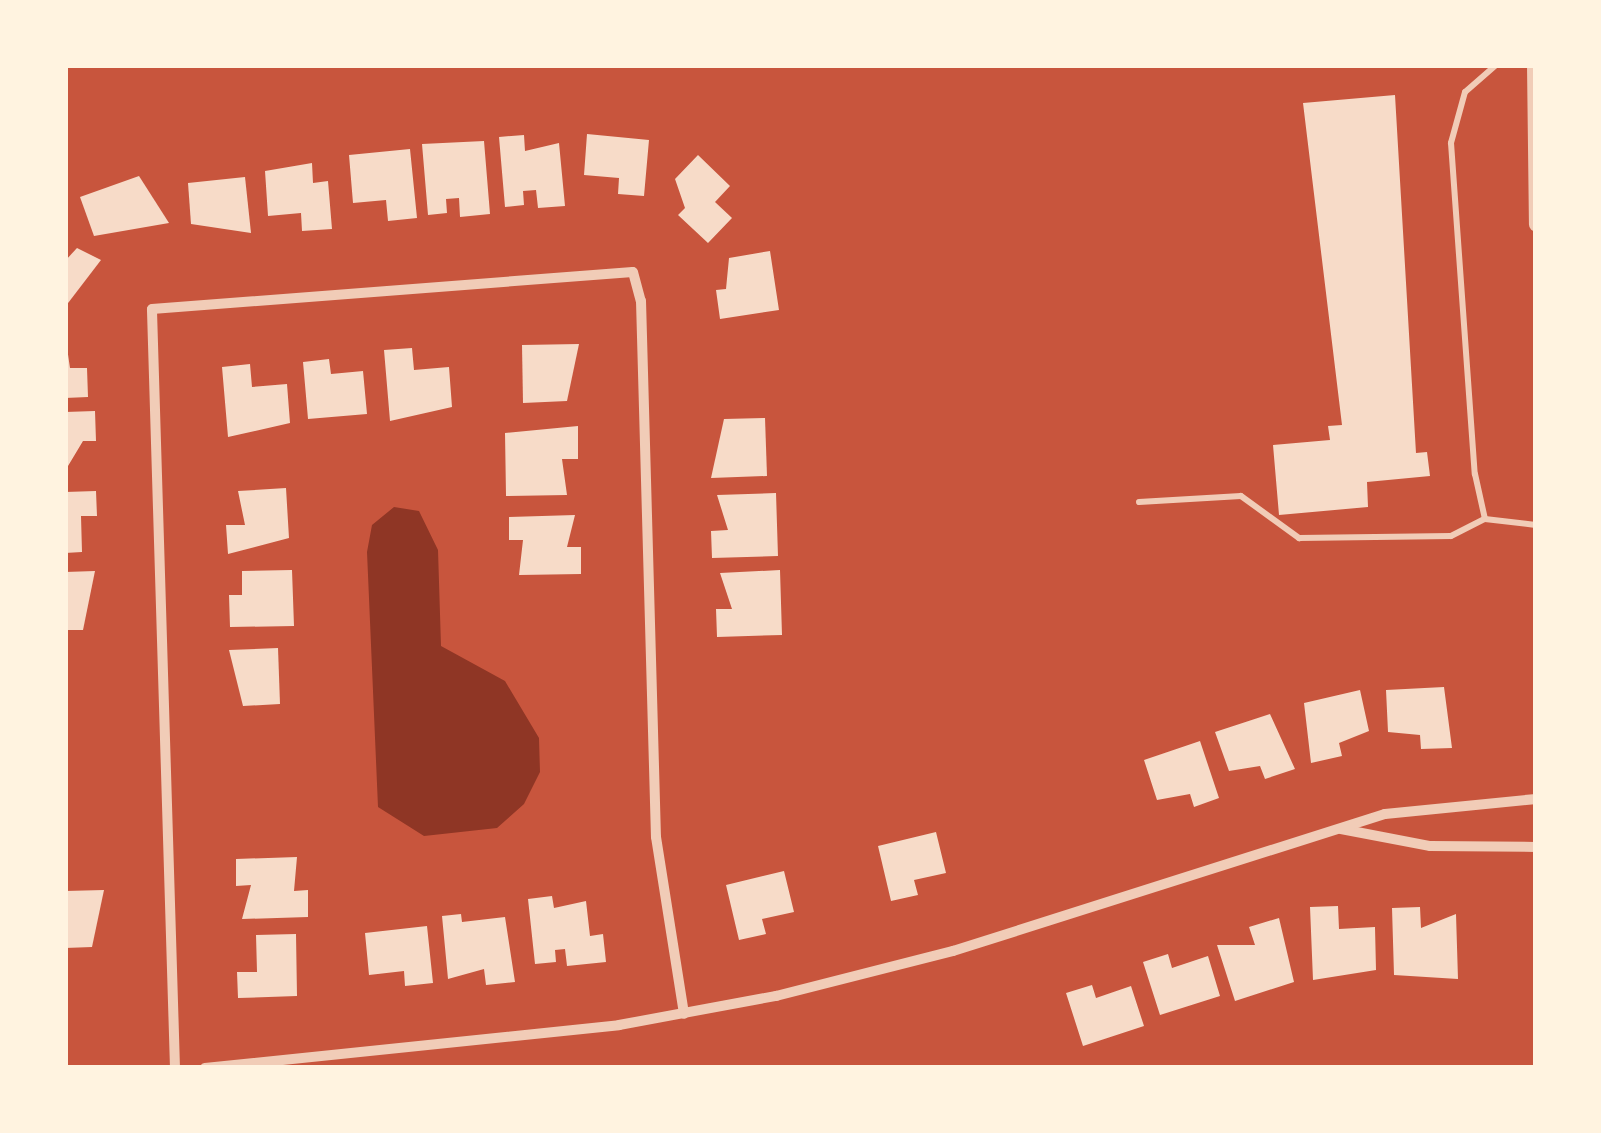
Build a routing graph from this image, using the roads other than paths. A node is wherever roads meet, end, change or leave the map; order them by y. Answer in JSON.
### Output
{"nodes":[{"id":1,"x":1496,"y":65,"type":"edge"},
{"id":2,"x":1534,"y":65,"type":"edge"},
{"id":3,"x":1536,"y":224,"type":"edge"},
{"id":4,"x":1140,"y":502,"type":"dead end"},
{"id":5,"x":1485,"y":519,"type":"junction"},
{"id":6,"x":1536,"y":525,"type":"edge"},
{"id":7,"x":1536,"y":798,"type":"edge"},
{"id":8,"x":1335,"y":828,"type":"junction"},
{"id":9,"x":1536,"y":847,"type":"edge"},
{"id":10,"x":684,"y":1014,"type":"junction"},
{"id":11,"x":176,"y":1068,"type":"edge"},
{"id":12,"x":205,"y":1068,"type":"edge"}],
"edges":[{"from":1,"to":5,"type":"lane"},
{"from":2,"to":3,"type":"street"},
{"from":4,"to":5,"type":"lane"},
{"from":5,"to":6,"type":"lane"},
{"from":7,"to":8,"type":"street"},
{"from":8,"to":9,"type":"street"},
{"from":8,"to":10,"type":"street"},
{"from":10,"to":11,"type":"street"},
{"from":10,"to":12,"type":"street"}]}
